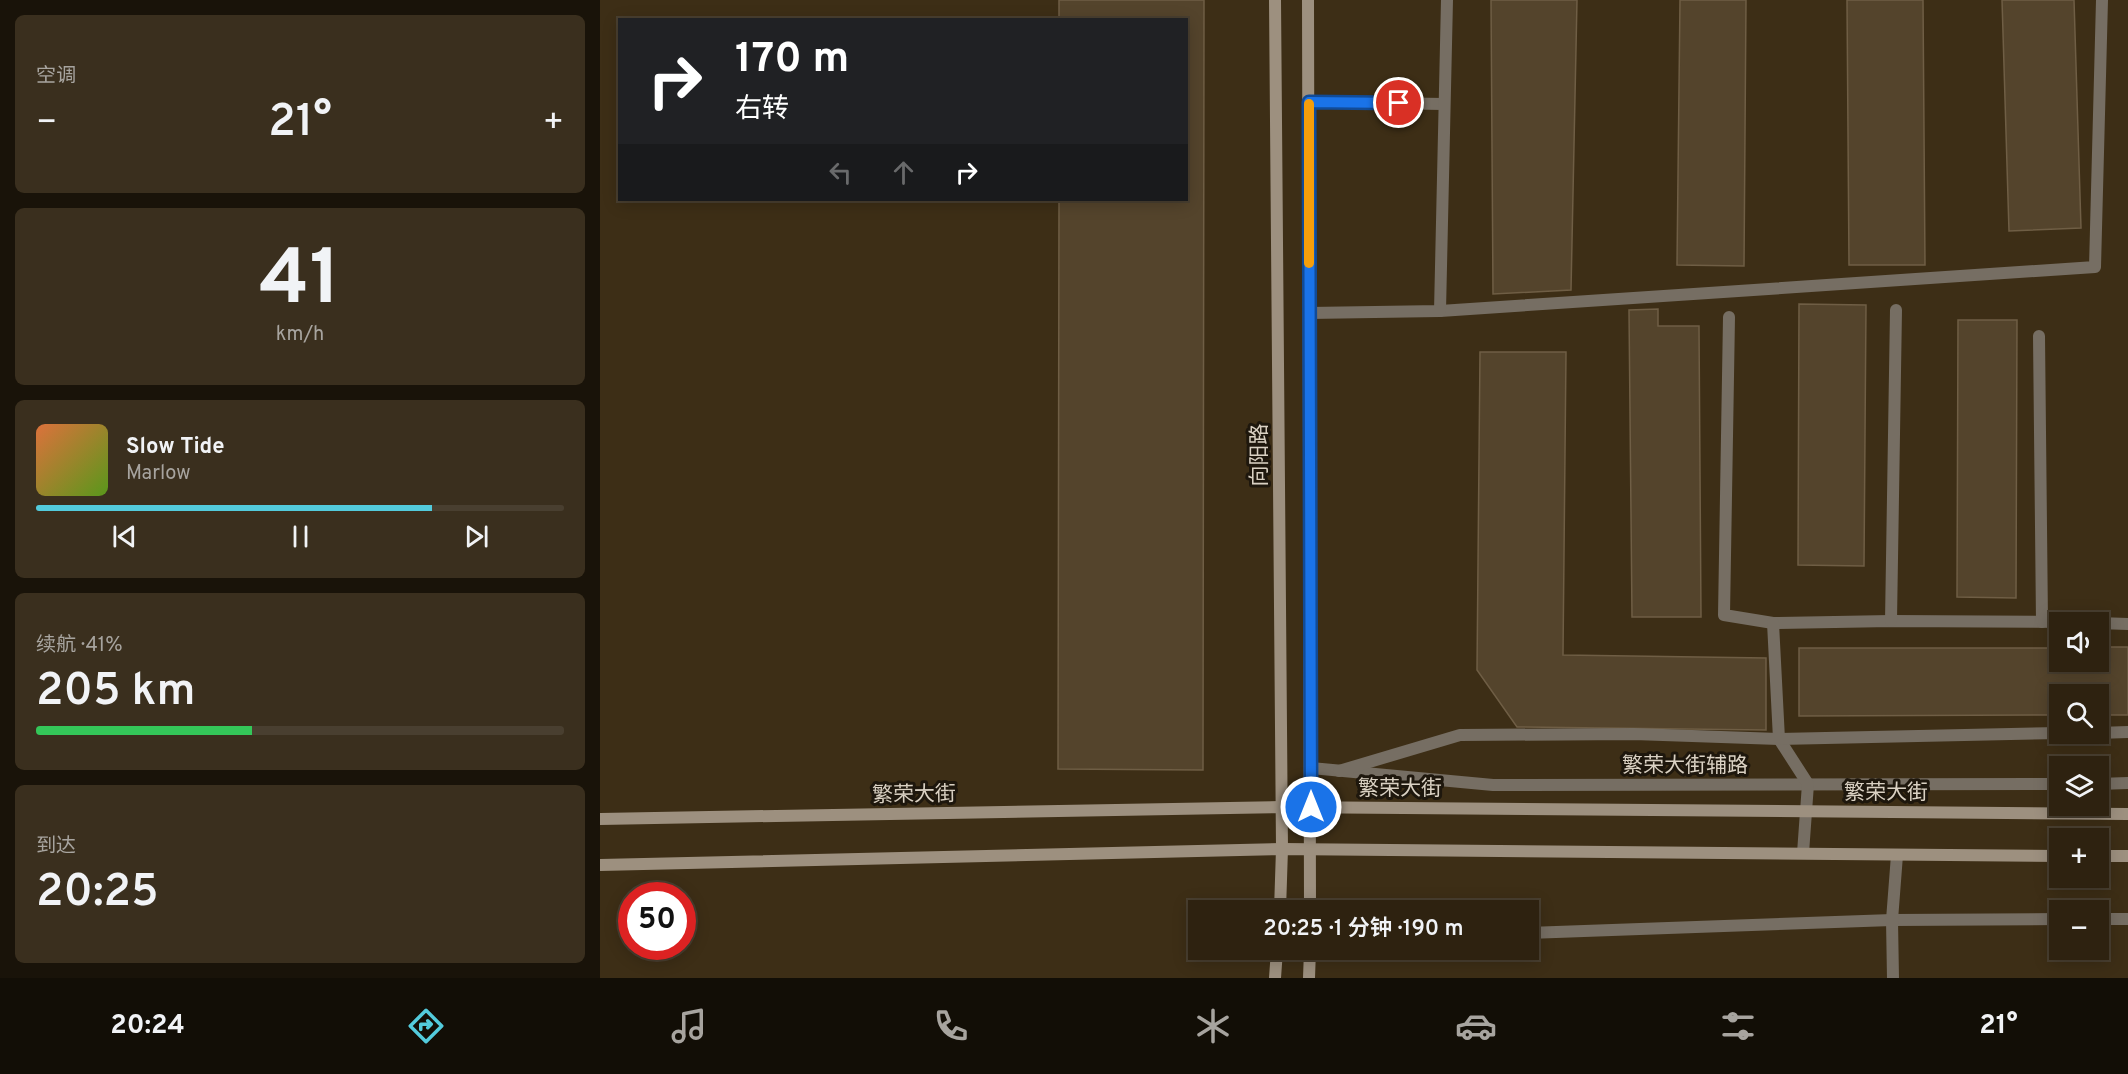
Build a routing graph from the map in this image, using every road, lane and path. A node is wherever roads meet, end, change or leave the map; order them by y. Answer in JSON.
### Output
{"nodes":[{"id":1,"x":1275,"y":0,"type":"edge"},
{"id":2,"x":1308,"y":0,"type":"edge"},
{"id":3,"x":1447,"y":0,"type":"edge"},
{"id":4,"x":2102,"y":0,"type":"edge"},
{"id":5,"x":1309,"y":102,"type":"junction"},
{"id":6,"x":1444,"y":104,"type":"junction"},
{"id":7,"x":1896,"y":310,"type":"dead end"},
{"id":8,"x":1440,"y":311,"type":"junction"},
{"id":9,"x":1309,"y":313,"type":"junction"},
{"id":10,"x":1729,"y":317,"type":"dead end"},
{"id":11,"x":2039,"y":336,"type":"dead end"},
{"id":12,"x":1890,"y":621,"type":"junction"},
{"id":13,"x":2042,"y":621,"type":"junction"},
{"id":14,"x":2049,"y":621,"type":"edge"},
{"id":15,"x":1773,"y":623,"type":"junction"},
{"id":16,"x":2109,"y":623,"type":"edge"},
{"id":17,"x":2128,"y":624,"type":"edge"},
{"id":18,"x":2128,"y":732,"type":"edge"},
{"id":19,"x":2049,"y":733,"type":"edge"},
{"id":20,"x":2109,"y":733,"type":"edge"},
{"id":21,"x":1779,"y":739,"type":"junction"},
{"id":22,"x":1311,"y":768,"type":"junction"},
{"id":23,"x":1339,"y":771,"type":"junction"},
{"id":24,"x":2128,"y":783,"type":"edge"},
{"id":25,"x":1808,"y":784,"type":"junction"},
{"id":26,"x":2049,"y":784,"type":"edge"},
{"id":27,"x":2109,"y":784,"type":"edge"},
{"id":28,"x":1281,"y":807,"type":"junction"},
{"id":29,"x":1311,"y":807,"type":"junction"},
{"id":30,"x":1804,"y":811,"type":"junction"},
{"id":31,"x":2128,"y":814,"type":"edge"},
{"id":32,"x":600,"y":819,"type":"edge"},
{"id":33,"x":1282,"y":849,"type":"junction"},
{"id":34,"x":1308,"y":849,"type":"junction"},
{"id":35,"x":1803,"y":853,"type":"junction"},
{"id":36,"x":1897,"y":855,"type":"junction"},
{"id":37,"x":2049,"y":856,"type":"edge"},
{"id":38,"x":2109,"y":856,"type":"edge"},
{"id":39,"x":2128,"y":856,"type":"edge"},
{"id":40,"x":600,"y":864,"type":"edge"},
{"id":41,"x":1280,"y":900,"type":"edge"},
{"id":42,"x":1310,"y":900,"type":"edge"},
{"id":43,"x":2049,"y":919,"type":"edge"},
{"id":44,"x":2109,"y":919,"type":"edge"},
{"id":45,"x":2128,"y":919,"type":"edge"},
{"id":46,"x":1892,"y":920,"type":"junction"},
{"id":47,"x":1539,"y":933,"type":"edge"},
{"id":48,"x":1276,"y":960,"type":"edge"},
{"id":49,"x":1310,"y":960,"type":"edge"},
{"id":50,"x":1275,"y":978,"type":"edge"},
{"id":51,"x":1309,"y":978,"type":"edge"},
{"id":52,"x":1893,"y":978,"type":"edge"}],
"edges":[{"from":1,"to":28,"type":"main road","name":"向阳路"},
{"from":2,"to":5,"type":"main road"},
{"from":3,"to":6,"type":"street"},
{"from":4,"to":8,"type":"street"},
{"from":5,"to":6,"type":"street"},
{"from":5,"to":9,"type":"main road"},
{"from":6,"to":8,"type":"street"},
{"from":7,"to":12,"type":"street"},
{"from":8,"to":9,"type":"street"},
{"from":9,"to":22,"type":"main road"},
{"from":10,"to":15,"type":"street"},
{"from":11,"to":13,"type":"street"},
{"from":12,"to":13,"type":"street"},
{"from":12,"to":15,"type":"street"},
{"from":13,"to":14,"type":"street"},
{"from":15,"to":21,"type":"street"},
{"from":16,"to":17,"type":"street"},
{"from":18,"to":20,"type":"street"},
{"from":19,"to":21,"type":"street"},
{"from":21,"to":23,"type":"street"},
{"from":21,"to":25,"type":"street"},
{"from":22,"to":23,"type":"street","name":"繁荣大街辅路"},
{"from":22,"to":29,"type":"main road"},
{"from":23,"to":25,"type":"street","name":"繁荣大街辅路"},
{"from":24,"to":27,"type":"street"},
{"from":25,"to":26,"type":"street","name":"繁荣大街辅路"},
{"from":25,"to":30,"type":"street"},
{"from":28,"to":29,"type":"main road","name":"繁荣大街"},
{"from":28,"to":32,"type":"main road","name":"繁荣大街"},
{"from":28,"to":33,"type":"main road","name":"向阳路"},
{"from":29,"to":30,"type":"main road","name":"繁荣大街"},
{"from":29,"to":34,"type":"main road"},
{"from":30,"to":31,"type":"main road","name":"繁荣大街"},
{"from":30,"to":35,"type":"street"},
{"from":33,"to":34,"type":"main road"},
{"from":33,"to":40,"type":"main road"},
{"from":33,"to":41,"type":"main road","name":"向阳路"},
{"from":34,"to":35,"type":"main road"},
{"from":34,"to":42,"type":"main road"},
{"from":35,"to":36,"type":"main road"},
{"from":36,"to":37,"type":"main road"},
{"from":36,"to":46,"type":"street"},
{"from":38,"to":39,"type":"main road"},
{"from":43,"to":46,"type":"street"},
{"from":44,"to":45,"type":"street"},
{"from":46,"to":47,"type":"street"},
{"from":46,"to":52,"type":"street"},
{"from":48,"to":50,"type":"main road"},
{"from":49,"to":51,"type":"main road"}]}
